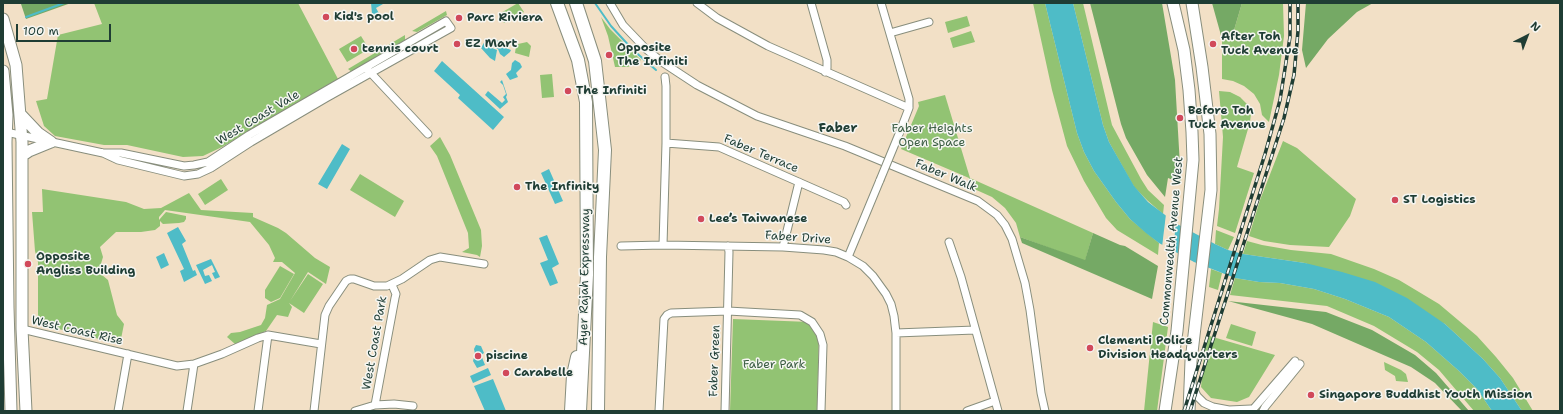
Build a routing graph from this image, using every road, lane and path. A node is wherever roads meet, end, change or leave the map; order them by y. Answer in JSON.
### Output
{"nodes":[{"id":1,"x":557,"y":3,"type":"edge"},
{"id":2,"x":576,"y":3,"type":"edge"},
{"id":3,"x":610,"y":3,"type":"edge"},
{"id":4,"x":697,"y":3,"type":"edge"},
{"id":5,"x":811,"y":3,"type":"edge"},
{"id":6,"x":881,"y":3,"type":"edge"},
{"id":7,"x":1173,"y":3,"type":"edge"},
{"id":8,"x":1192,"y":3,"type":"edge"},
{"id":9,"x":3,"y":19,"type":"edge"},
{"id":10,"x":929,"y":22,"type":"dead end"},
{"id":11,"x":890,"y":33,"type":"junction"},
{"id":12,"x":413,"y":41,"type":"junction"},
{"id":13,"x":417,"y":48,"type":"junction"},
{"id":14,"x":368,"y":70,"type":"junction"},
{"id":15,"x":3,"y":71,"type":"edge"},
{"id":16,"x":825,"y":72,"type":"junction"},
{"id":17,"x":665,"y":77,"type":"dead end"},
{"id":18,"x":909,"y":108,"type":"junction"},
{"id":19,"x":21,"y":114,"type":"junction"},
{"id":20,"x":6,"y":132,"type":"junction"},
{"id":21,"x":428,"y":134,"type":"dead end"},
{"id":22,"x":22,"y":135,"type":"junction"},
{"id":23,"x":51,"y":142,"type":"junction"},
{"id":24,"x":666,"y":143,"type":"junction"},
{"id":25,"x":23,"y":155,"type":"junction"},
{"id":26,"x":799,"y":182,"type":"junction"},
{"id":27,"x":846,"y":205,"type":"dead end"},
{"id":28,"x":949,"y":242,"type":"dead end"},
{"id":29,"x":663,"y":245,"type":"junction"},
{"id":30,"x":621,"y":246,"type":"dead end"},
{"id":31,"x":728,"y":246,"type":"junction"},
{"id":32,"x":783,"y":247,"type":"junction"},
{"id":33,"x":848,"y":257,"type":"junction"},
{"id":34,"x":484,"y":264,"type":"dead end"},
{"id":35,"x":392,"y":285,"type":"junction"},
{"id":36,"x":728,"y":311,"type":"junction"},
{"id":37,"x":584,"y":328,"type":"junction"},
{"id":38,"x":22,"y":329,"type":"junction"},
{"id":39,"x":975,"y":330,"type":"junction"},
{"id":40,"x":896,"y":333,"type":"junction"},
{"id":41,"x":268,"y":335,"type":"junction"},
{"id":42,"x":321,"y":344,"type":"junction"},
{"id":43,"x":128,"y":354,"type":"junction"},
{"id":44,"x":194,"y":364,"type":"junction"},
{"id":45,"x":1190,"y":381,"type":"junction"},
{"id":46,"x":995,"y":401,"type":"junction"},
{"id":47,"x":375,"y":405,"type":"junction"},
{"id":48,"x":413,"y":406,"type":"dead end"},
{"id":49,"x":1252,"y":409,"type":"edge"},
{"id":50,"x":11,"y":411,"type":"edge"},
{"id":51,"x":26,"y":411,"type":"edge"},
{"id":52,"x":118,"y":411,"type":"edge"},
{"id":53,"x":187,"y":411,"type":"edge"},
{"id":54,"x":258,"y":411,"type":"edge"},
{"id":55,"x":314,"y":411,"type":"edge"},
{"id":56,"x":355,"y":411,"type":"edge"},
{"id":57,"x":571,"y":411,"type":"edge"},
{"id":58,"x":580,"y":411,"type":"edge"},
{"id":59,"x":598,"y":411,"type":"edge"},
{"id":60,"x":659,"y":411,"type":"edge"},
{"id":61,"x":724,"y":411,"type":"edge"},
{"id":62,"x":821,"y":411,"type":"edge"},
{"id":63,"x":896,"y":411,"type":"edge"},
{"id":64,"x":967,"y":411,"type":"edge"},
{"id":65,"x":998,"y":411,"type":"edge"},
{"id":66,"x":1045,"y":411,"type":"edge"},
{"id":67,"x":1165,"y":411,"type":"edge"},
{"id":68,"x":1189,"y":411,"type":"edge"},
{"id":69,"x":1263,"y":411,"type":"edge"}],
"edges":[{"from":1,"to":37,"type":"highway","name":"Ayer Rajah Expressway"},
{"from":2,"to":59,"type":"highway","name":"Ayer Rajah Expressway"},
{"from":3,"to":66,"type":"street","name":"Faber Walk"},
{"from":4,"to":16,"type":"street"},
{"from":5,"to":16,"type":"street"},
{"from":6,"to":11,"type":"street"},
{"from":7,"to":67,"type":"main road","name":"Commonwealth Avenue West"},
{"from":8,"to":45,"type":"main road"},
{"from":9,"to":19,"type":"main road"},
{"from":10,"to":11,"type":"street"},
{"from":11,"to":18,"type":"street"},
{"from":12,"to":13,"type":"street"},
{"from":12,"to":13,"type":"street","name":"West Coast Vale"},
{"from":12,"to":14,"type":"street","name":"West Coast Vale"},
{"from":13,"to":14,"type":"street","name":"West Coast Vale"},
{"from":14,"to":21,"type":"street"},
{"from":14,"to":23,"type":"street","name":"West Coast Vale"},
{"from":15,"to":20,"type":"main road"},
{"from":16,"to":18,"type":"street"},
{"from":17,"to":24,"type":"street"},
{"from":18,"to":33,"type":"street","bridge":true},
{"from":19,"to":22,"type":"main road"},
{"from":19,"to":23,"type":"main road"},
{"from":20,"to":22,"type":"street","name":"West Coast Vale"},
{"from":20,"to":50,"type":"main road"},
{"from":22,"to":23,"type":"street","name":"West Coast Vale"},
{"from":22,"to":25,"type":"main road"},
{"from":23,"to":25,"type":"main road"},
{"from":24,"to":26,"type":"street","name":"Faber Terrace"},
{"from":24,"to":29,"type":"street"},
{"from":25,"to":38,"type":"main road"},
{"from":26,"to":27,"type":"street","name":"Faber Terrace"},
{"from":26,"to":32,"type":"street","name":"Faber Terrace"},
{"from":28,"to":39,"type":"street"},
{"from":29,"to":30,"type":"street","name":"Faber Drive"},
{"from":29,"to":31,"type":"street","name":"Faber Drive"},
{"from":31,"to":32,"type":"street","name":"Faber Drive"},
{"from":31,"to":36,"type":"street","name":"Faber Green"},
{"from":32,"to":33,"type":"street","name":"Faber Drive"},
{"from":33,"to":40,"type":"street","name":"Faber Drive"},
{"from":34,"to":35,"type":"street","name":"West Coast Park"},
{"from":35,"to":42,"type":"street","name":"West Coast Park"},
{"from":35,"to":47,"type":"street","name":"West Coast Park"},
{"from":36,"to":60,"type":"street"},
{"from":36,"to":61,"type":"street","name":"Faber Green"},
{"from":36,"to":62,"type":"street","name":"Faber Green"},
{"from":37,"to":57,"type":"highway"},
{"from":37,"to":58,"type":"highway","name":"Ayer Rajah Expressway"},
{"from":38,"to":43,"type":"street","name":"West Coast Rise"},
{"from":38,"to":51,"type":"main road"},
{"from":39,"to":40,"type":"street"},
{"from":39,"to":46,"type":"street"},
{"from":40,"to":63,"type":"street","name":"Faber Drive"},
{"from":41,"to":42,"type":"street","name":"West Coast Rise"},
{"from":41,"to":44,"type":"street","name":"West Coast Rise"},
{"from":41,"to":54,"type":"street"},
{"from":42,"to":55,"type":"street","name":"West Coast Park"},
{"from":43,"to":44,"type":"street","name":"West Coast Rise"},
{"from":43,"to":52,"type":"street","name":"West Coast Rise"},
{"from":44,"to":53,"type":"street"},
{"from":45,"to":49,"type":"street"},
{"from":45,"to":68,"type":"main road"},
{"from":46,"to":64,"type":"street"},
{"from":46,"to":65,"type":"street"},
{"from":47,"to":48,"type":"street","name":"West Coast Park"},
{"from":47,"to":56,"type":"street","name":"West Coast Park"},
{"from":49,"to":69,"type":"street"},
{"from":49,"to":69,"type":"street"}]}
